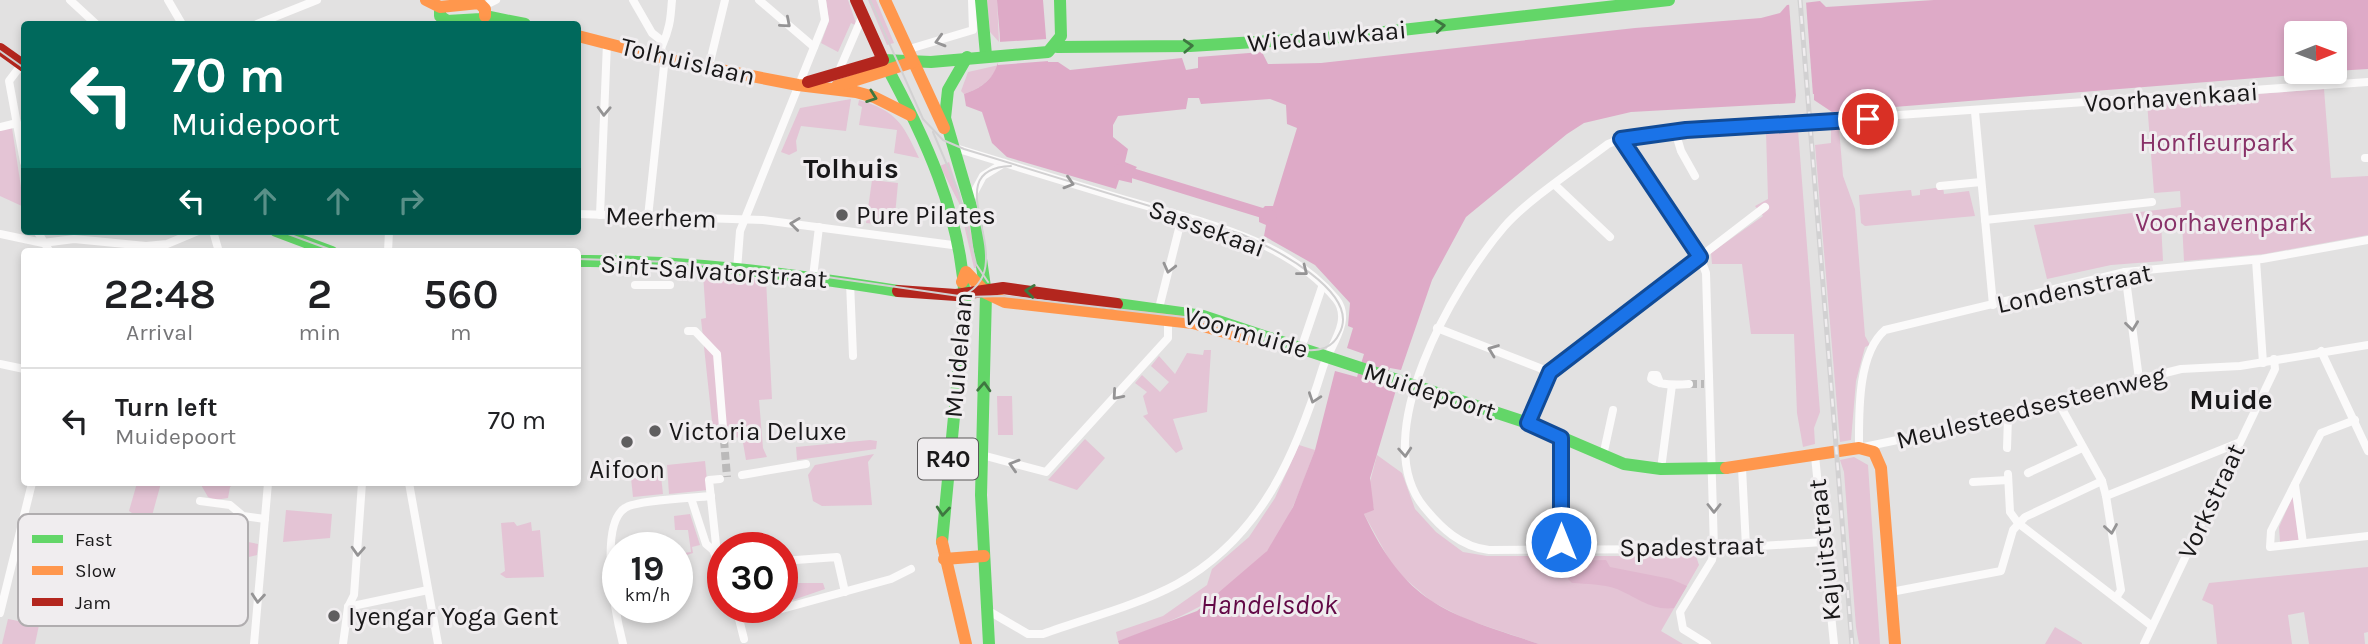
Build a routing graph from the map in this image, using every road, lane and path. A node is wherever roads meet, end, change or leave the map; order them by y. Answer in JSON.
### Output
{"nodes":[{"id":1,"x":70,"y":0,"type":"edge"},
{"id":2,"x":169,"y":0,"type":"edge"},
{"id":3,"x":317,"y":0,"type":"edge"},
{"id":4,"x":426,"y":0,"type":"edge"},
{"id":5,"x":496,"y":0,"type":"edge"},
{"id":6,"x":634,"y":0,"type":"edge"},
{"id":7,"x":672,"y":0,"type":"edge"},
{"id":8,"x":725,"y":0,"type":"edge"},
{"id":9,"x":759,"y":0,"type":"edge"},
{"id":10,"x":821,"y":0,"type":"edge"},
{"id":11,"x":856,"y":0,"type":"edge"},
{"id":12,"x":885,"y":0,"type":"edge"},
{"id":13,"x":972,"y":0,"type":"edge"},
{"id":14,"x":981,"y":0,"type":"edge"},
{"id":15,"x":1060,"y":0,"type":"edge"},
{"id":16,"x":1669,"y":0,"type":"edge"},
{"id":17,"x":484,"y":11,"type":"junction"},
{"id":18,"x":863,"y":15,"type":"junction"},
{"id":19,"x":440,"y":17,"type":"edge"},
{"id":20,"x":93,"y":21,"type":"edge"},
{"id":21,"x":178,"y":21,"type":"edge"},
{"id":22,"x":264,"y":21,"type":"edge"},
{"id":23,"x":516,"y":21,"type":"edge"},
{"id":24,"x":581,"y":37,"type":"edge"},
{"id":25,"x":661,"y":40,"type":"junction"},
{"id":26,"x":607,"y":43,"type":"junction"},
{"id":27,"x":814,"y":47,"type":"junction"},
{"id":28,"x":0,"y":49,"type":"edge"},
{"id":29,"x":1053,"y":50,"type":"junction"},
{"id":30,"x":992,"y":55,"type":"junction"},
{"id":31,"x":910,"y":56,"type":"junction"},
{"id":32,"x":967,"y":57,"type":"junction"},
{"id":33,"x":661,"y":58,"type":"junction"},
{"id":34,"x":21,"y":64,"type":"edge"},
{"id":35,"x":709,"y":66,"type":"junction"},
{"id":36,"x":886,"y":66,"type":"junction"},
{"id":37,"x":21,"y":67,"type":"edge"},
{"id":38,"x":837,"y":74,"type":"junction"},
{"id":39,"x":2368,"y":82,"type":"edge"},
{"id":40,"x":798,"y":85,"type":"junction"},
{"id":41,"x":830,"y":88,"type":"junction"},
{"id":42,"x":1975,"y":112,"type":"junction"},
{"id":43,"x":910,"y":116,"type":"junction"},
{"id":44,"x":17,"y":123,"type":"junction"},
{"id":45,"x":0,"y":127,"type":"edge"},
{"id":46,"x":944,"y":128,"type":"junction"},
{"id":47,"x":1675,"y":131,"type":"junction"},
{"id":48,"x":1621,"y":139,"type":"junction"},
{"id":49,"x":21,"y":145,"type":"edge"},
{"id":50,"x":952,"y":146,"type":"junction"},
{"id":51,"x":1004,"y":163,"type":"junction"},
{"id":52,"x":1695,"y":176,"type":"dead end"},
{"id":53,"x":1981,"y":182,"type":"junction"},
{"id":54,"x":1555,"y":185,"type":"junction"},
{"id":55,"x":1940,"y":186,"type":"dead end"},
{"id":56,"x":970,"y":200,"type":"junction"},
{"id":57,"x":2152,"y":202,"type":"dead end"},
{"id":58,"x":1765,"y":207,"type":"dead end"},
{"id":59,"x":581,"y":214,"type":"edge"},
{"id":60,"x":600,"y":215,"type":"junction"},
{"id":61,"x":1182,"y":217,"type":"junction"},
{"id":62,"x":648,"y":218,"type":"junction"},
{"id":63,"x":745,"y":220,"type":"junction"},
{"id":64,"x":1985,"y":220,"type":"junction"},
{"id":65,"x":819,"y":227,"type":"junction"},
{"id":66,"x":0,"y":234,"type":"edge"},
{"id":67,"x":39,"y":235,"type":"edge"},
{"id":68,"x":191,"y":235,"type":"edge"},
{"id":69,"x":287,"y":235,"type":"edge"},
{"id":70,"x":1610,"y":237,"type":"dead end"},
{"id":71,"x":2368,"y":240,"type":"edge"},
{"id":72,"x":43,"y":243,"type":"junction"},
{"id":73,"x":960,"y":246,"type":"junction"},
{"id":74,"x":47,"y":248,"type":"edge"},
{"id":75,"x":167,"y":248,"type":"edge"},
{"id":76,"x":321,"y":248,"type":"edge"},
{"id":77,"x":1700,"y":257,"type":"junction"},
{"id":78,"x":2256,"y":260,"type":"junction"},
{"id":79,"x":581,"y":261,"type":"edge"},
{"id":80,"x":737,"y":270,"type":"junction"},
{"id":81,"x":966,"y":272,"type":"junction"},
{"id":82,"x":2125,"y":272,"type":"junction"},
{"id":83,"x":813,"y":277,"type":"junction"},
{"id":84,"x":850,"y":282,"type":"junction"},
{"id":85,"x":635,"y":285,"type":"dead end"},
{"id":86,"x":670,"y":285,"type":"dead end"},
{"id":87,"x":1322,"y":287,"type":"junction"},
{"id":88,"x":986,"y":293,"type":"junction"},
{"id":89,"x":961,"y":295,"type":"junction"},
{"id":90,"x":1993,"y":305,"type":"junction"},
{"id":91,"x":1161,"y":316,"type":"junction"},
{"id":92,"x":1437,"y":328,"type":"junction"},
{"id":93,"x":688,"y":331,"type":"dead end"},
{"id":94,"x":1304,"y":340,"type":"dead end"},
{"id":95,"x":2368,"y":345,"type":"edge"},
{"id":96,"x":2322,"y":351,"type":"junction"},
{"id":97,"x":853,"y":356,"type":"dead end"},
{"id":98,"x":1329,"y":358,"type":"junction"},
{"id":99,"x":2274,"y":359,"type":"junction"},
{"id":100,"x":2263,"y":363,"type":"junction"},
{"id":101,"x":0,"y":365,"type":"edge"},
{"id":102,"x":21,"y":368,"type":"edge"},
{"id":103,"x":1550,"y":372,"type":"junction"},
{"id":104,"x":2139,"y":379,"type":"junction"},
{"id":105,"x":1660,"y":383,"type":"dead end"},
{"id":106,"x":1689,"y":384,"type":"tunnel mouth"},
{"id":107,"x":1672,"y":385,"type":"junction"},
{"id":108,"x":1417,"y":386,"type":"junction"},
{"id":109,"x":2057,"y":400,"type":"junction"},
{"id":110,"x":1613,"y":410,"type":"dead end"},
{"id":111,"x":2008,"y":417,"type":"junction"},
{"id":112,"x":2354,"y":420,"type":"junction"},
{"id":113,"x":1528,"y":423,"type":"junction"},
{"id":114,"x":1561,"y":438,"type":"junction"},
{"id":115,"x":724,"y":440,"type":"tunnel mouth"},
{"id":116,"x":2238,"y":443,"type":"junction"},
{"id":117,"x":1859,"y":448,"type":"junction"},
{"id":118,"x":2007,"y":448,"type":"dead end"},
{"id":119,"x":2082,"y":448,"type":"junction"},
{"id":120,"x":2368,"y":451,"type":"edge"},
{"id":121,"x":982,"y":455,"type":"junction"},
{"id":122,"x":1603,"y":456,"type":"junction"},
{"id":123,"x":1815,"y":456,"type":"junction"},
{"id":124,"x":806,"y":464,"type":"dead end"},
{"id":125,"x":1714,"y":468,"type":"junction"},
{"id":126,"x":1742,"y":468,"type":"junction"},
{"id":127,"x":1661,"y":470,"type":"junction"},
{"id":128,"x":2028,"y":473,"type":"dead end"},
{"id":129,"x":742,"y":475,"type":"dead end"},
{"id":130,"x":720,"y":478,"type":"tunnel mouth"},
{"id":131,"x":2102,"y":481,"type":"junction"},
{"id":132,"x":1973,"y":482,"type":"dead end"},
{"id":133,"x":2295,"y":485,"type":"junction"},
{"id":134,"x":31,"y":486,"type":"edge"},
{"id":135,"x":268,"y":486,"type":"edge"},
{"id":136,"x":362,"y":486,"type":"edge"},
{"id":137,"x":410,"y":486,"type":"edge"},
{"id":138,"x":2106,"y":495,"type":"junction"},
{"id":139,"x":711,"y":496,"type":"junction"},
{"id":140,"x":691,"y":498,"type":"junction"},
{"id":141,"x":200,"y":501,"type":"dead end"},
{"id":142,"x":24,"y":514,"type":"edge"},
{"id":143,"x":241,"y":514,"type":"edge"},
{"id":144,"x":248,"y":517,"type":"edge"},
{"id":145,"x":265,"y":519,"type":"junction"},
{"id":146,"x":2018,"y":523,"type":"junction"},
{"id":147,"x":715,"y":532,"type":"edge"},
{"id":148,"x":2368,"y":536,"type":"edge"},
{"id":149,"x":18,"y":539,"type":"edge"},
{"id":150,"x":1823,"y":542,"type":"junction"},
{"id":151,"x":2303,"y":544,"type":"junction"},
{"id":152,"x":707,"y":546,"type":"edge"},
{"id":153,"x":1746,"y":547,"type":"junction"},
{"id":154,"x":1561,"y":548,"type":"junction"},
{"id":155,"x":1714,"y":548,"type":"junction"},
{"id":156,"x":984,"y":556,"type":"junction"},
{"id":157,"x":944,"y":559,"type":"junction"},
{"id":158,"x":798,"y":560,"type":"edge"},
{"id":159,"x":911,"y":569,"type":"dead end"},
{"id":160,"x":428,"y":590,"type":"junction"},
{"id":161,"x":845,"y":592,"type":"junction"},
{"id":162,"x":1891,"y":592,"type":"junction"},
{"id":163,"x":2116,"y":598,"type":"junction"},
{"id":164,"x":798,"y":605,"type":"edge"},
{"id":165,"x":348,"y":607,"type":"junction"},
{"id":166,"x":987,"y":610,"type":"junction"},
{"id":167,"x":0,"y":612,"type":"edge"},
{"id":168,"x":741,"y":623,"type":"edge"},
{"id":169,"x":2152,"y":626,"type":"junction"},
{"id":170,"x":744,"y":639,"type":"dead end"},
{"id":171,"x":254,"y":644,"type":"edge"},
{"id":172,"x":343,"y":644,"type":"edge"},
{"id":173,"x":438,"y":644,"type":"edge"},
{"id":174,"x":623,"y":644,"type":"edge"},
{"id":175,"x":966,"y":644,"type":"edge"},
{"id":176,"x":989,"y":644,"type":"edge"},
{"id":177,"x":1707,"y":644,"type":"edge"},
{"id":178,"x":1834,"y":644,"type":"edge"},
{"id":179,"x":1895,"y":644,"type":"edge"},
{"id":180,"x":2144,"y":644,"type":"edge"}],
"edges":[{"from":1,"to":20,"type":"street"},
{"from":2,"to":21,"type":"street"},
{"from":3,"to":22,"type":"street"},
{"from":4,"to":19,"type":"main road"},
{"from":5,"to":17,"type":"street"},
{"from":6,"to":25,"type":"street"},
{"from":7,"to":25,"type":"street"},
{"from":8,"to":35,"type":"street"},
{"from":9,"to":27,"type":"street","one_way":true},
{"from":10,"to":27,"type":"street"},
{"from":11,"to":18,"type":"main road"},
{"from":12,"to":31,"type":"main road"},
{"from":13,"to":31,"type":"street","one_way":true},
{"from":14,"to":30,"type":"main road"},
{"from":15,"to":29,"type":"main road"},
{"from":29,"to":16,"type":"main road","name":"Wiedauwkaai","one_way":true},
{"from":17,"to":19,"type":"main road"},
{"from":17,"to":23,"type":"main road"},
{"from":18,"to":36,"type":"main road"},
{"from":18,"to":38,"type":"street"},
{"from":24,"to":26,"type":"main road","name":"Tolhuislaan"},
{"from":25,"to":33,"type":"street"},
{"from":26,"to":33,"type":"main road","name":"Tolhuislaan"},
{"from":26,"to":60,"type":"street","one_way":true},
{"from":27,"to":40,"type":"street"},
{"from":28,"to":34,"type":"main road"},
{"from":29,"to":30,"type":"main road","name":"Wiedauwkaai"},
{"from":30,"to":32,"type":"main road","name":"Wiedauwkaai"},
{"from":31,"to":32,"type":"main road","name":"Wiedauwkaai"},
{"from":31,"to":36,"type":"main road","name":"Wiedauwkaai"},
{"from":31,"to":46,"type":"main road","number":"R40"},
{"from":32,"to":46,"type":"main road"},
{"from":33,"to":35,"type":"main road","name":"Tolhuislaan"},
{"from":33,"to":62,"type":"street"},
{"from":35,"to":40,"type":"main road","name":"Tolhuislaan"},
{"from":36,"to":38,"type":"main road"},
{"from":36,"to":41,"type":"main road"},
{"from":36,"to":43,"type":"main road","number":"R40"},
{"from":37,"to":44,"type":"street"},
{"from":38,"to":40,"type":"main road"},
{"from":39,"to":42,"type":"street","name":"Voorhavenkaai"},
{"from":40,"to":41,"type":"main road","name":"Tolhuislaan"},
{"from":40,"to":63,"type":"street"},
{"from":41,"to":43,"type":"main road","name":"Tolhuislaan","one_way":true},
{"from":42,"to":47,"type":"street","name":"Voorhavenkaai"},
{"from":42,"to":53,"type":"street"},
{"from":43,"to":73,"type":"main road","number":"R40"},
{"from":44,"to":45,"type":"street"},
{"from":44,"to":49,"type":"street"},
{"from":46,"to":50,"type":"main road","number":"R40"},
{"from":47,"to":48,"type":"street","name":"Voorhavenkaai"},
{"from":47,"to":52,"type":"street"},
{"from":48,"to":54,"type":"street","name":"Spadestraat"},
{"from":48,"to":77,"type":"street"},
{"from":50,"to":51,"type":"street","name":"Sassekaai"},
{"from":50,"to":56,"type":"main road","number":"R40"},
{"from":51,"to":56,"type":"street"},
{"from":51,"to":61,"type":"street","name":"Sassekaai","one_way":true},
{"from":53,"to":55,"type":"street"},
{"from":53,"to":64,"type":"street"},
{"from":54,"to":70,"type":"street"},
{"from":54,"to":92,"type":"street","name":"Spadestraat"},
{"from":56,"to":88,"type":"main road","number":"R40"},
{"from":57,"to":64,"type":"street"},
{"from":58,"to":77,"type":"street"},
{"from":59,"to":60,"type":"street","name":"Meerhem"},
{"from":60,"to":62,"type":"street","name":"Meerhem"},
{"from":61,"to":87,"type":"street","name":"Sassekaai","one_way":true},
{"from":61,"to":91,"type":"street","one_way":true},
{"from":62,"to":63,"type":"street","name":"Meerhem"},
{"from":65,"to":63,"type":"street","name":"Meerhem","one_way":true},
{"from":63,"to":80,"type":"street"},
{"from":64,"to":90,"type":"street"},
{"from":65,"to":73,"type":"street","name":"Meerhem"},
{"from":65,"to":83,"type":"street"},
{"from":66,"to":72,"type":"street"},
{"from":67,"to":72,"type":"street"},
{"from":68,"to":75,"type":"street"},
{"from":69,"to":76,"type":"main road"},
{"from":71,"to":78,"type":"street","name":"Londenstraat"},
{"from":72,"to":74,"type":"street"},
{"from":72,"to":75,"type":"street"},
{"from":73,"to":81,"type":"main road","number":"R40"},
{"from":77,"to":103,"type":"street"},
{"from":77,"to":125,"type":"street"},
{"from":78,"to":82,"type":"street","name":"Londenstraat"},
{"from":78,"to":100,"type":"street"},
{"from":79,"to":80,"type":"main road","name":"Sint-Salvatorstraat"},
{"from":80,"to":83,"type":"main road","name":"Sint-Salvatorstraat"},
{"from":81,"to":88,"type":"main road"},
{"from":81,"to":89,"type":"main road","name":"Muidelaan","number":"R40"},
{"from":82,"to":90,"type":"street","name":"Londenstraat"},
{"from":82,"to":104,"type":"street","one_way":true},
{"from":83,"to":84,"type":"main road","name":"Sint-Salvatorstraat"},
{"from":84,"to":89,"type":"main road","name":"Sint-Salvatorstraat"},
{"from":84,"to":97,"type":"street","name":"Sint-Salvatorstraat"},
{"from":85,"to":86,"type":"street"},
{"from":87,"to":94,"type":"street"},
{"from":87,"to":98,"type":"street","name":"Sassekaai"},
{"from":88,"to":89,"type":"main road","name":"Sint-Salvatorstraat"},
{"from":88,"to":91,"type":"main road","name":"Voormuide"},
{"from":121,"to":88,"type":"main road","name":"Muidelaan","number":"R40","one_way":true},
{"from":89,"to":157,"type":"main road","name":"Muidelaan","number":"R40","one_way":true},
{"from":90,"to":117,"type":"street","name":"Londenstraat"},
{"from":91,"to":98,"type":"main road","name":"Voormuide"},
{"from":91,"to":121,"type":"street","one_way":true},
{"from":103,"to":92,"type":"street","one_way":true},
{"from":92,"to":108,"type":"street","name":"Spadestraat"},
{"from":93,"to":115,"type":"street"},
{"from":95,"to":96,"type":"street","name":"Meulesteedsesteenweg"},
{"from":96,"to":99,"type":"street","name":"Meulesteedsesteenweg"},
{"from":96,"to":112,"type":"street"},
{"from":98,"to":108,"type":"main road","name":"Muidepoort"},
{"from":98,"to":166,"type":"street","one_way":true},
{"from":99,"to":100,"type":"street","name":"Meulesteedsesteenweg"},
{"from":99,"to":116,"type":"street","name":"Vorkstraat"},
{"from":100,"to":104,"type":"street","name":"Meulesteedsesteenweg"},
{"from":101,"to":102,"type":"street"},
{"from":103,"to":113,"type":"street"},
{"from":104,"to":109,"type":"street","name":"Meulesteedsesteenweg"},
{"from":105,"to":107,"type":"street"},
{"from":106,"to":107,"type":"street"},
{"from":107,"to":127,"type":"street"},
{"from":108,"to":113,"type":"main road","name":"Muidepoort"},
{"from":108,"to":154,"type":"street","name":"Spadestraat","one_way":true},
{"from":109,"to":111,"type":"street","name":"Meulesteedsesteenweg"},
{"from":109,"to":119,"type":"street"},
{"from":110,"to":122,"type":"street"},
{"from":111,"to":117,"type":"street","name":"Meulesteedsesteenweg"},
{"from":111,"to":118,"type":"street"},
{"from":112,"to":120,"type":"street"},
{"from":112,"to":133,"type":"street"},
{"from":113,"to":114,"type":"main road","name":"Muidepoort"},
{"from":114,"to":122,"type":"main road","name":"Muidepoort"},
{"from":114,"to":154,"type":"street"},
{"from":116,"to":138,"type":"street"},
{"from":116,"to":169,"type":"street","name":"Vorkstraat"},
{"from":117,"to":123,"type":"main road","name":"Muidepoort"},
{"from":117,"to":162,"type":"main road"},
{"from":119,"to":128,"type":"street"},
{"from":119,"to":131,"type":"street"},
{"from":121,"to":156,"type":"main road","name":"Muidelaan","number":"R40"},
{"from":122,"to":127,"type":"main road","name":"Muidepoort"},
{"from":123,"to":126,"type":"main road","name":"Muidepoort"},
{"from":123,"to":150,"type":"street","name":"Kajuitstraat"},
{"from":124,"to":129,"type":"street"},
{"from":125,"to":126,"type":"main road","name":"Muidepoort"},
{"from":125,"to":127,"type":"main road","name":"Muidepoort"},
{"from":125,"to":155,"type":"street","one_way":true},
{"from":126,"to":153,"type":"street"},
{"from":130,"to":139,"type":"street"},
{"from":131,"to":138,"type":"street"},
{"from":131,"to":146,"type":"street"},
{"from":132,"to":146,"type":"street"},
{"from":133,"to":151,"type":"street"},
{"from":133,"to":151,"type":"street"},
{"from":134,"to":142,"type":"street"},
{"from":135,"to":145,"type":"street"},
{"from":136,"to":165,"type":"street","one_way":true},
{"from":137,"to":160,"type":"street"},
{"from":138,"to":163,"type":"street","one_way":true},
{"from":139,"to":140,"type":"street"},
{"from":139,"to":147,"type":"street"},
{"from":140,"to":152,"type":"street"},
{"from":140,"to":174,"type":"street"},
{"from":141,"to":143,"type":"street"},
{"from":144,"to":145,"type":"street"},
{"from":145,"to":171,"type":"street","one_way":true},
{"from":146,"to":162,"type":"street"},
{"from":146,"to":163,"type":"street"},
{"from":148,"to":151,"type":"street"},
{"from":149,"to":167,"type":"street"},
{"from":150,"to":153,"type":"street","name":"Spadestraat"},
{"from":150,"to":178,"type":"street","name":"Kajuitstraat"},
{"from":153,"to":155,"type":"street","name":"Spadestraat"},
{"from":154,"to":155,"type":"street","name":"Spadestraat"},
{"from":155,"to":177,"type":"street"},
{"from":156,"to":157,"type":"main road"},
{"from":156,"to":166,"type":"main road","name":"Muidelaan","number":"R40"},
{"from":157,"to":175,"type":"main road","name":"Muidelaan","number":"R40"},
{"from":158,"to":161,"type":"street"},
{"from":159,"to":161,"type":"street"},
{"from":160,"to":165,"type":"street"},
{"from":160,"to":173,"type":"street"},
{"from":161,"to":164,"type":"street"},
{"from":162,"to":179,"type":"main road"},
{"from":163,"to":169,"type":"street"},
{"from":165,"to":172,"type":"street"},
{"from":166,"to":176,"type":"main road","name":"Muidelaan","number":"R40"},
{"from":168,"to":170,"type":"street"},
{"from":169,"to":180,"type":"street","name":"Vorkstraat"}]}
